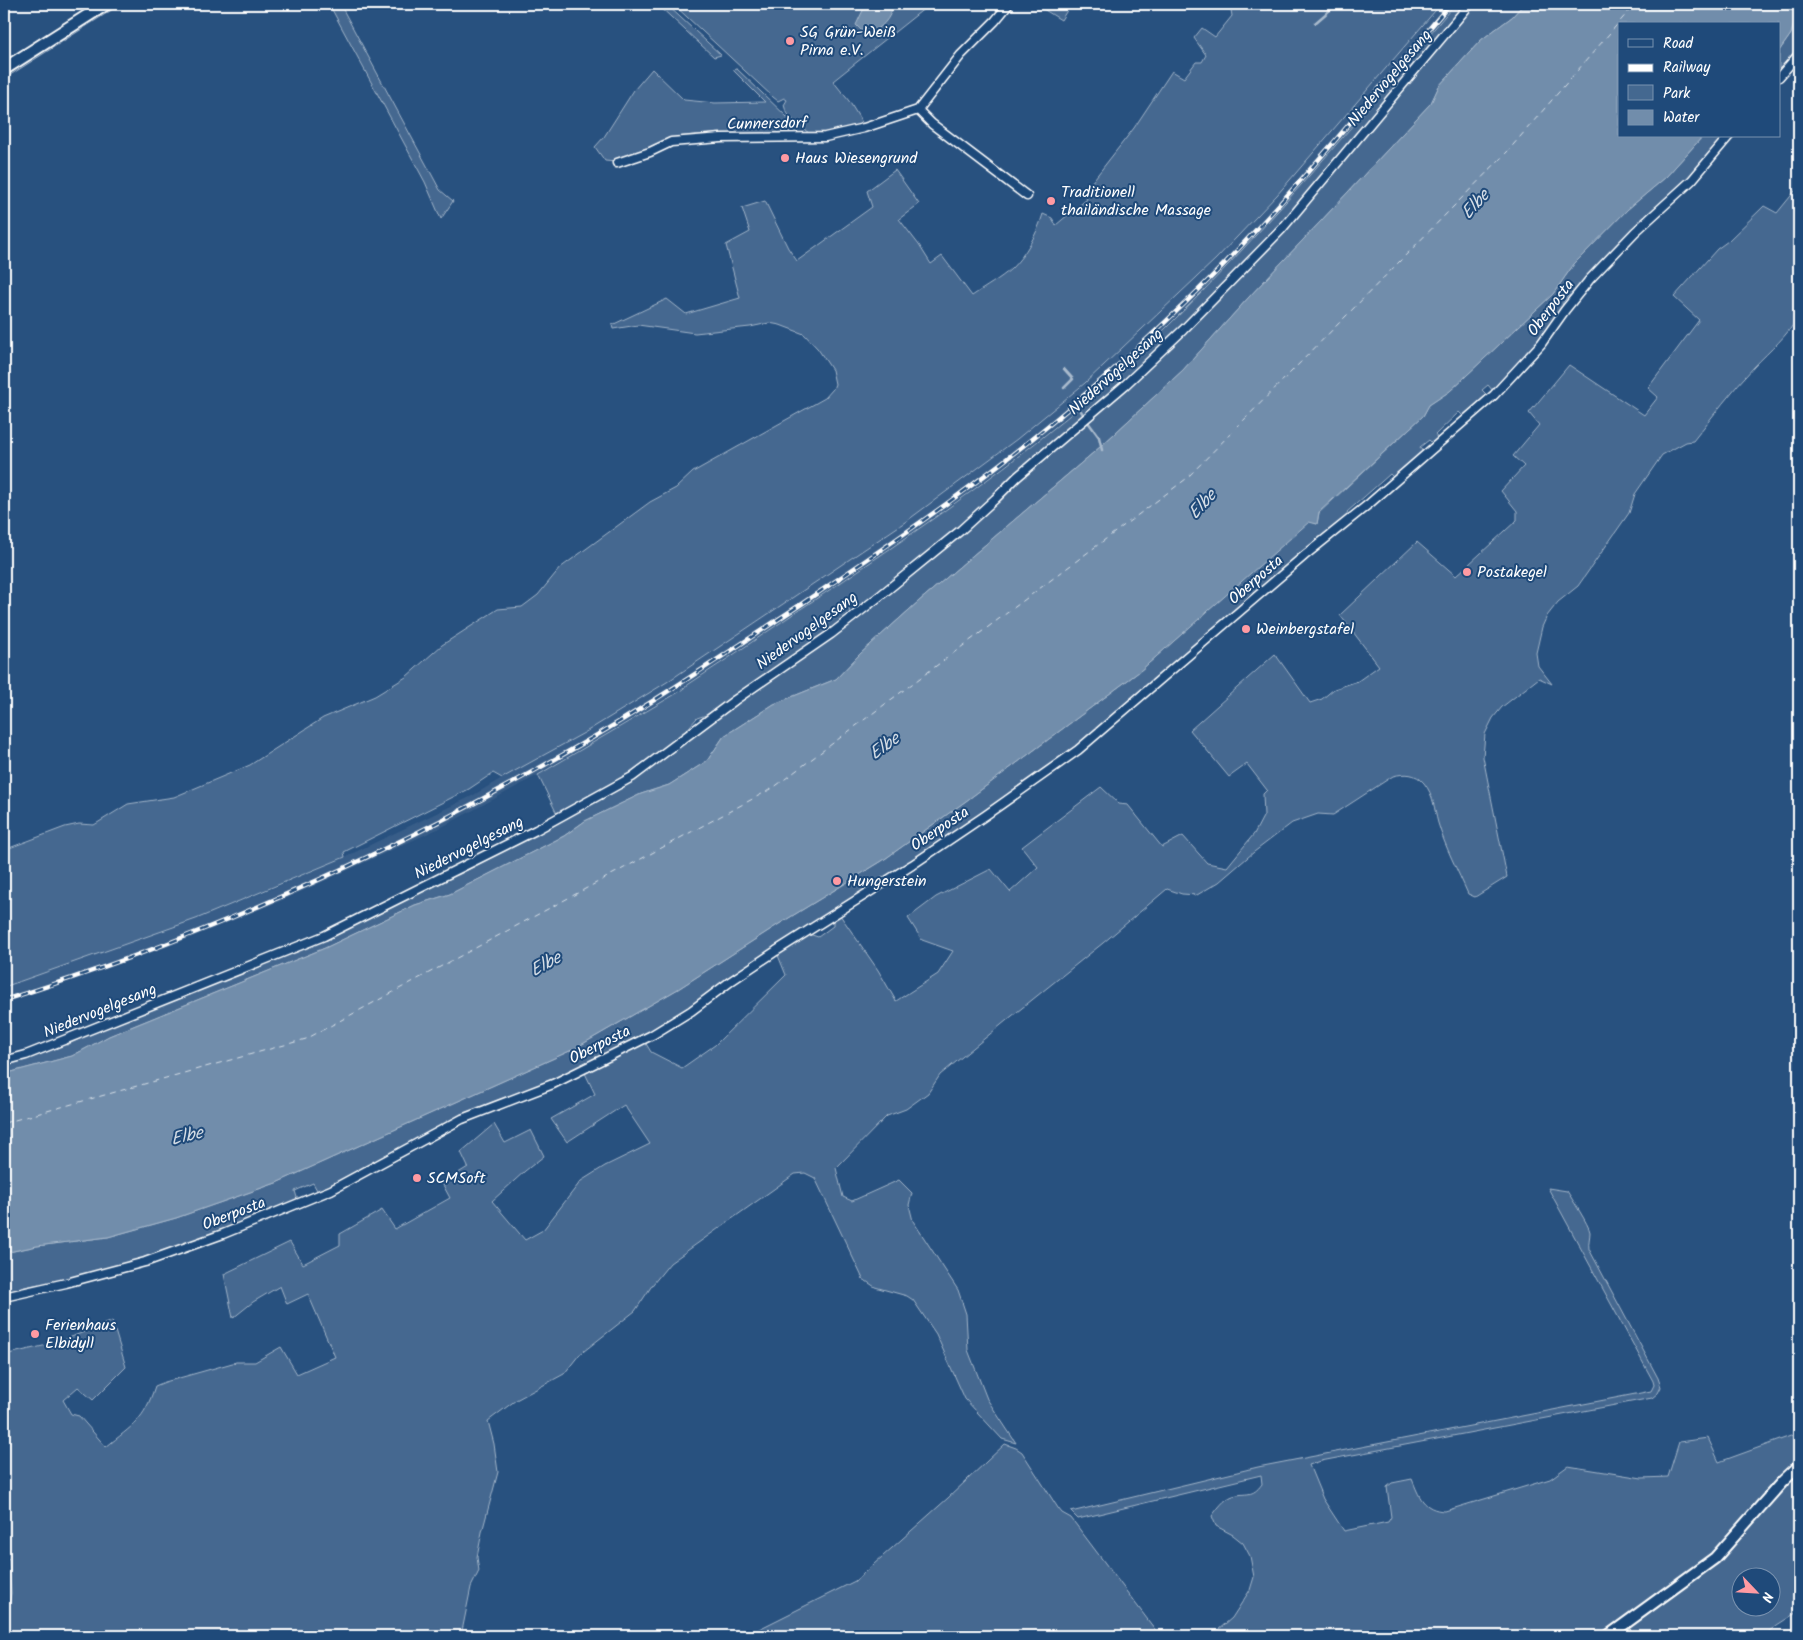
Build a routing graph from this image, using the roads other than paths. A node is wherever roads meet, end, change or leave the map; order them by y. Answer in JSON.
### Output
{"nodes":[{"id":1,"x":106,"y":4,"type":"edge"},
{"id":2,"x":1009,"y":4,"type":"edge"},
{"id":3,"x":1470,"y":4,"type":"edge"},
{"id":4,"x":1799,"y":54,"type":"edge"},
{"id":5,"x":4,"y":69,"type":"edge"},
{"id":6,"x":1780,"y":76,"type":"edge"},
{"id":7,"x":918,"y":110,"type":"junction"},
{"id":8,"x":1727,"y":138,"type":"edge"},
{"id":9,"x":618,"y":163,"type":"dead end"},
{"id":10,"x":1027,"y":196,"type":"dead end"},
{"id":11,"x":4,"y":1061,"type":"edge"},
{"id":12,"x":4,"y":1297,"type":"edge"},
{"id":13,"x":1799,"y":1466,"type":"edge"},
{"id":14,"x":1608,"y":1636,"type":"edge"}],
"edges":[{"from":1,"to":5,"type":"main road"},
{"from":2,"to":7,"type":"street"},
{"from":3,"to":11,"type":"street","name":"Niedervogelgesang"},
{"from":4,"to":6,"type":"street"},
{"from":7,"to":9,"type":"street","name":"Cunnersdorf"},
{"from":7,"to":10,"type":"street"},
{"from":8,"to":12,"type":"street","name":"Oberposta"},
{"from":13,"to":14,"type":"street"}]}
